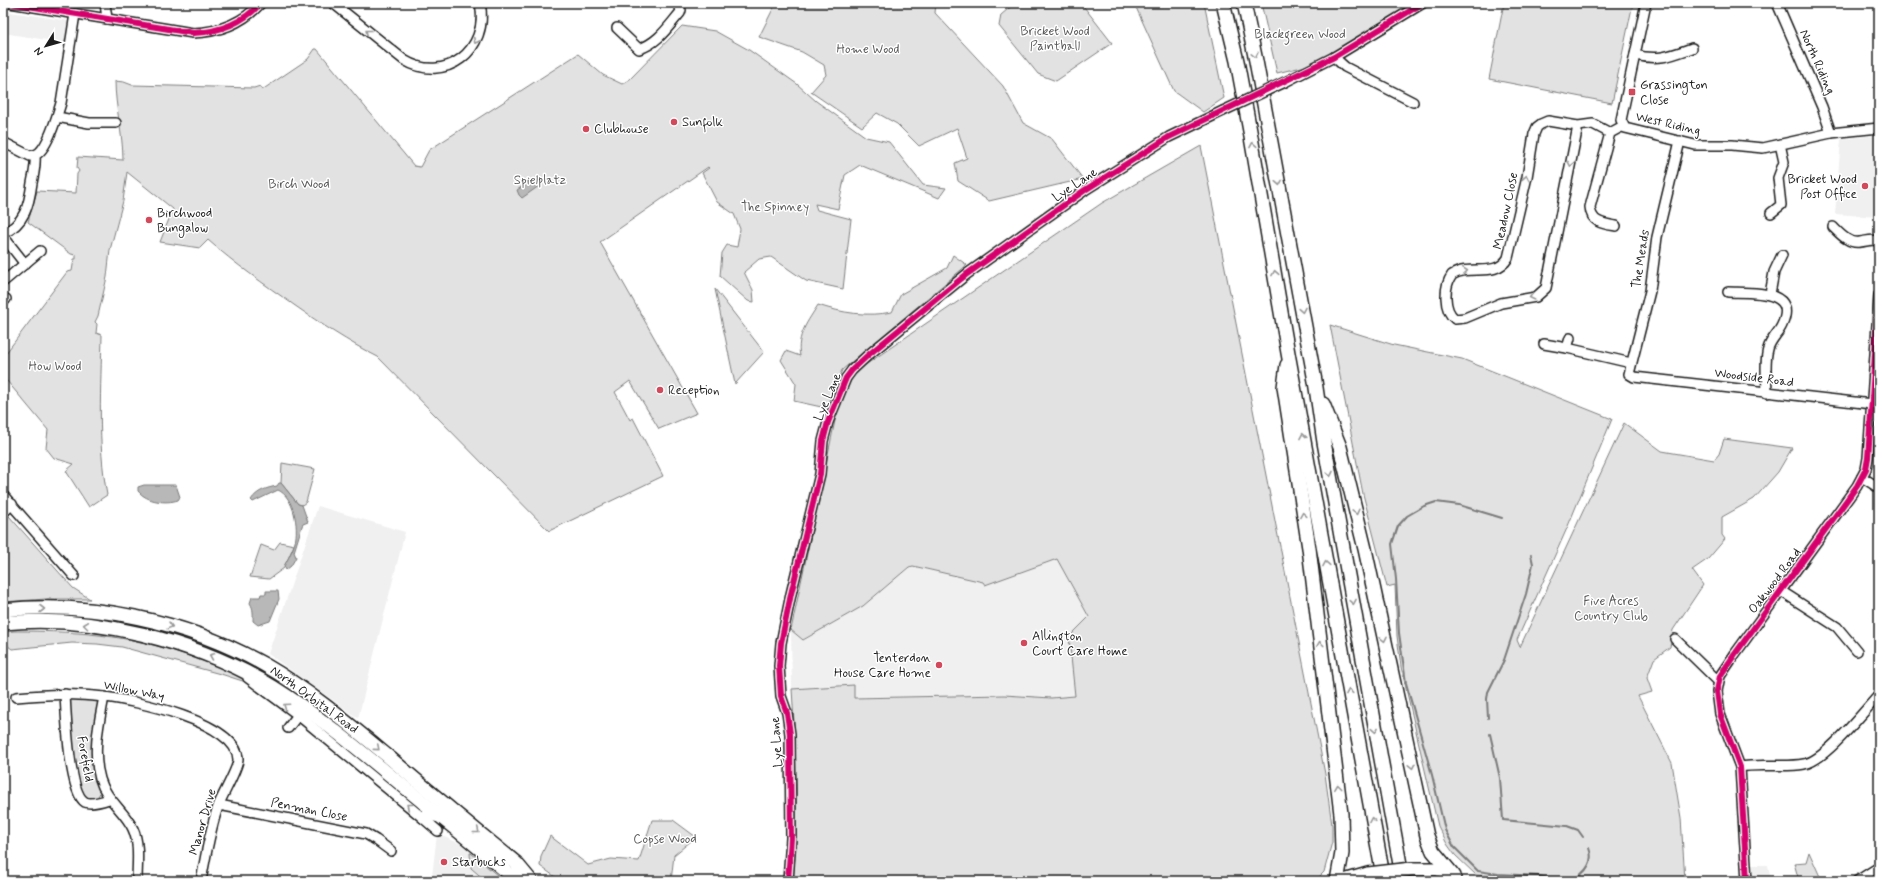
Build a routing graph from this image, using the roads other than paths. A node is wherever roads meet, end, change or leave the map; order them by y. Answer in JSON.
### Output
{"nodes":[{"id":1,"x":10,"y":3,"type":"edge"},
{"id":2,"x":100,"y":3,"type":"edge"},
{"id":3,"x":105,"y":3,"type":"edge"},
{"id":4,"x":260,"y":3,"type":"edge"},
{"id":5,"x":333,"y":3,"type":"edge"},
{"id":6,"x":480,"y":3,"type":"edge"},
{"id":7,"x":678,"y":3,"type":"edge"},
{"id":8,"x":1223,"y":3,"type":"edge"},
{"id":9,"x":1244,"y":3,"type":"edge"},
{"id":10,"x":1422,"y":3,"type":"edge"},
{"id":11,"x":1646,"y":3,"type":"edge"},
{"id":12,"x":1777,"y":3,"type":"edge"},
{"id":13,"x":75,"y":14,"type":"junction"},
{"id":14,"x":104,"y":18,"type":"junction"},
{"id":15,"x":617,"y":28,"type":"dead end"},
{"id":16,"x":1692,"y":48,"type":"dead end"},
{"id":17,"x":1635,"y":55,"type":"junction"},
{"id":18,"x":1334,"y":57,"type":"junction"},
{"id":19,"x":1413,"y":102,"type":"dead end"},
{"id":20,"x":57,"y":117,"type":"junction"},
{"id":21,"x":116,"y":123,"type":"dead end"},
{"id":22,"x":1578,"y":126,"type":"junction"},
{"id":23,"x":1623,"y":126,"type":"junction"},
{"id":24,"x":1879,"y":128,"type":"edge"},
{"id":25,"x":1610,"y":133,"type":"junction"},
{"id":26,"x":1831,"y":133,"type":"junction"},
{"id":27,"x":1680,"y":141,"type":"junction"},
{"id":28,"x":3,"y":142,"type":"edge"},
{"id":29,"x":1780,"y":144,"type":"junction"},
{"id":30,"x":35,"y":155,"type":"junction"},
{"id":31,"x":1771,"y":213,"type":"dead end"},
{"id":32,"x":1616,"y":226,"type":"dead end"},
{"id":33,"x":1833,"y":227,"type":"dead end"},
{"id":34,"x":3,"y":235,"type":"edge"},
{"id":35,"x":1879,"y":241,"type":"edge"},
{"id":36,"x":40,"y":251,"type":"dead end"},
{"id":37,"x":1782,"y":255,"type":"dead end"},
{"id":38,"x":25,"y":264,"type":"junction"},
{"id":39,"x":3,"y":282,"type":"edge"},
{"id":40,"x":1728,"y":292,"type":"dead end"},
{"id":41,"x":1770,"y":294,"type":"junction"},
{"id":42,"x":1879,"y":295,"type":"edge"},
{"id":43,"x":1570,"y":338,"type":"dead end"},
{"id":44,"x":1544,"y":344,"type":"dead end"},
{"id":45,"x":1567,"y":348,"type":"junction"},
{"id":46,"x":1288,"y":353,"type":"junction"},
{"id":47,"x":1631,"y":363,"type":"junction"},
{"id":48,"x":1634,"y":377,"type":"joint"},
{"id":49,"x":1315,"y":380,"type":"junction"},
{"id":50,"x":1767,"y":393,"type":"junction"},
{"id":51,"x":1872,"y":404,"type":"junction"},
{"id":52,"x":1862,"y":477,"type":"junction"},
{"id":53,"x":1879,"y":488,"type":"edge"},
{"id":54,"x":3,"y":494,"type":"edge"},
{"id":55,"x":12,"y":504,"type":"junction"},
{"id":56,"x":3,"y":513,"type":"edge"},
{"id":57,"x":74,"y":576,"type":"dead end"},
{"id":58,"x":1781,"y":591,"type":"junction"},
{"id":59,"x":3,"y":610,"type":"edge"},
{"id":60,"x":3,"y":623,"type":"edge"},
{"id":61,"x":1675,"y":639,"type":"dead end"},
{"id":62,"x":1857,"y":651,"type":"dead end"},
{"id":63,"x":265,"y":665,"type":"junction"},
{"id":64,"x":236,"y":668,"type":"junction"},
{"id":65,"x":1718,"y":681,"type":"junction"},
{"id":66,"x":65,"y":694,"type":"junction"},
{"id":67,"x":283,"y":694,"type":"junction"},
{"id":68,"x":1879,"y":694,"type":"edge"},
{"id":69,"x":16,"y":697,"type":"dead end"},
{"id":70,"x":104,"y":697,"type":"junction"},
{"id":71,"x":298,"y":715,"type":"junction"},
{"id":72,"x":288,"y":728,"type":"dead end"},
{"id":73,"x":236,"y":750,"type":"joint"},
{"id":74,"x":1740,"y":767,"type":"junction"},
{"id":75,"x":109,"y":799,"type":"junction"},
{"id":76,"x":218,"y":805,"type":"junction"},
{"id":77,"x":423,"y":818,"type":"junction"},
{"id":78,"x":440,"y":824,"type":"junction"},
{"id":79,"x":391,"y":851,"type":"dead end"},
{"id":80,"x":1879,"y":867,"type":"edge"},
{"id":81,"x":1459,"y":879,"type":"edge"},
{"id":82,"x":137,"y":881,"type":"edge"},
{"id":83,"x":201,"y":881,"type":"edge"},
{"id":84,"x":517,"y":881,"type":"edge"},
{"id":85,"x":531,"y":881,"type":"edge"},
{"id":86,"x":788,"y":881,"type":"edge"},
{"id":87,"x":1337,"y":881,"type":"edge"},
{"id":88,"x":1344,"y":881,"type":"edge"},
{"id":89,"x":1384,"y":881,"type":"edge"},
{"id":90,"x":1403,"y":881,"type":"edge"},
{"id":91,"x":1747,"y":881,"type":"edge"},
{"id":92,"x":1857,"y":881,"type":"edge"}],
"edges":[{"from":1,"to":13,"type":"street"},
{"from":2,"to":14,"type":"street"},
{"from":3,"to":14,"type":"street"},
{"from":4,"to":14,"type":"street"},
{"from":6,"to":5,"type":"street","one_way":true},
{"from":7,"to":15,"type":"street"},
{"from":46,"to":8,"type":"highway","one_way":true},
{"from":9,"to":49,"type":"highway","one_way":true},
{"from":10,"to":18,"type":"street"},
{"from":11,"to":17,"type":"street","name":"West Riding"},
{"from":12,"to":26,"type":"street","name":"North Riding"},
{"from":13,"to":14,"type":"street"},
{"from":13,"to":20,"type":"street"},
{"from":16,"to":17,"type":"street"},
{"from":17,"to":23,"type":"street","name":"West Riding"},
{"from":18,"to":19,"type":"street"},
{"from":18,"to":86,"type":"street","name":"Lye Lane","bridge":true},
{"from":20,"to":21,"type":"street"},
{"from":20,"to":30,"type":"street"},
{"from":22,"to":22,"type":"street","name":"Meadow Close","one_way":true},
{"from":22,"to":25,"type":"street","name":"Meadow Close"},
{"from":23,"to":25,"type":"street"},
{"from":23,"to":27,"type":"street","name":"West Riding"},
{"from":24,"to":26,"type":"street","name":"West Riding"},
{"from":25,"to":32,"type":"street"},
{"from":26,"to":29,"type":"street","name":"West Riding"},
{"from":27,"to":29,"type":"street","name":"West Riding"},
{"from":27,"to":47,"type":"street","name":"The Meads"},
{"from":28,"to":30,"type":"street"},
{"from":29,"to":31,"type":"street"},
{"from":30,"to":34,"type":"street"},
{"from":33,"to":35,"type":"street"},
{"from":34,"to":38,"type":"street"},
{"from":36,"to":38,"type":"street"},
{"from":37,"to":41,"type":"street"},
{"from":38,"to":39,"type":"street"},
{"from":40,"to":41,"type":"street"},
{"from":41,"to":50,"type":"street"},
{"from":42,"to":51,"type":"street","name":"Oakwood Road"},
{"from":43,"to":45,"type":"street"},
{"from":44,"to":45,"type":"street"},
{"from":45,"to":47,"type":"street"},
{"from":87,"to":46,"type":"highway","one_way":true},
{"from":89,"to":46,"type":"highway","one_way":true},
{"from":47,"to":48,"type":"street","name":"The Meads"},
{"from":48,"to":50,"type":"street","name":"Woodside Road"},
{"from":49,"to":81,"type":"highway","one_way":true},
{"from":49,"to":90,"type":"highway","one_way":true},
{"from":50,"to":51,"type":"street","name":"Woodside Road"},
{"from":51,"to":52,"type":"street","name":"Oakwood Road"},
{"from":52,"to":53,"type":"street"},
{"from":52,"to":58,"type":"street","name":"Oakwood Road"},
{"from":54,"to":55,"type":"street"},
{"from":55,"to":56,"type":"street"},
{"from":55,"to":57,"type":"street"},
{"from":58,"to":62,"type":"street"},
{"from":58,"to":65,"type":"street","name":"Oakwood Road"},
{"from":59,"to":63,"type":"highway","name":"North Orbital Road","one_way":true},
{"from":64,"to":60,"type":"highway","name":"North Orbital Road","one_way":true},
{"from":61,"to":65,"type":"street"},
{"from":63,"to":67,"type":"highway"},
{"from":63,"to":85,"type":"highway","name":"North Orbital Road","one_way":true},
{"from":64,"to":67,"type":"highway","name":"North Orbital Road"},
{"from":71,"to":64,"type":"street","one_way":true},
{"from":65,"to":74,"type":"street"},
{"from":66,"to":69,"type":"street","name":"Willow Way"},
{"from":66,"to":70,"type":"street","name":"Willow Way"},
{"from":66,"to":75,"type":"street","name":"Forefield"},
{"from":67,"to":78,"type":"highway","name":"North Orbital Road"},
{"from":68,"to":74,"type":"street"},
{"from":70,"to":73,"type":"street","name":"Willow Way"},
{"from":70,"to":75,"type":"street","name":"Forefield"},
{"from":71,"to":72,"type":"street"},
{"from":77,"to":71,"type":"street","one_way":true},
{"from":73,"to":76,"type":"street","name":"Manor Drive"},
{"from":74,"to":91,"type":"street"},
{"from":75,"to":82,"type":"street","name":"Forefield"},
{"from":76,"to":79,"type":"street","name":"Penman Close"},
{"from":76,"to":83,"type":"street","name":"Manor Drive"},
{"from":77,"to":78,"type":"street"},
{"from":77,"to":78,"type":"street"},
{"from":78,"to":84,"type":"highway","name":"North Orbital Road"},
{"from":80,"to":92,"type":"street"},
{"from":81,"to":88,"type":"highway","bridge":true}]}
